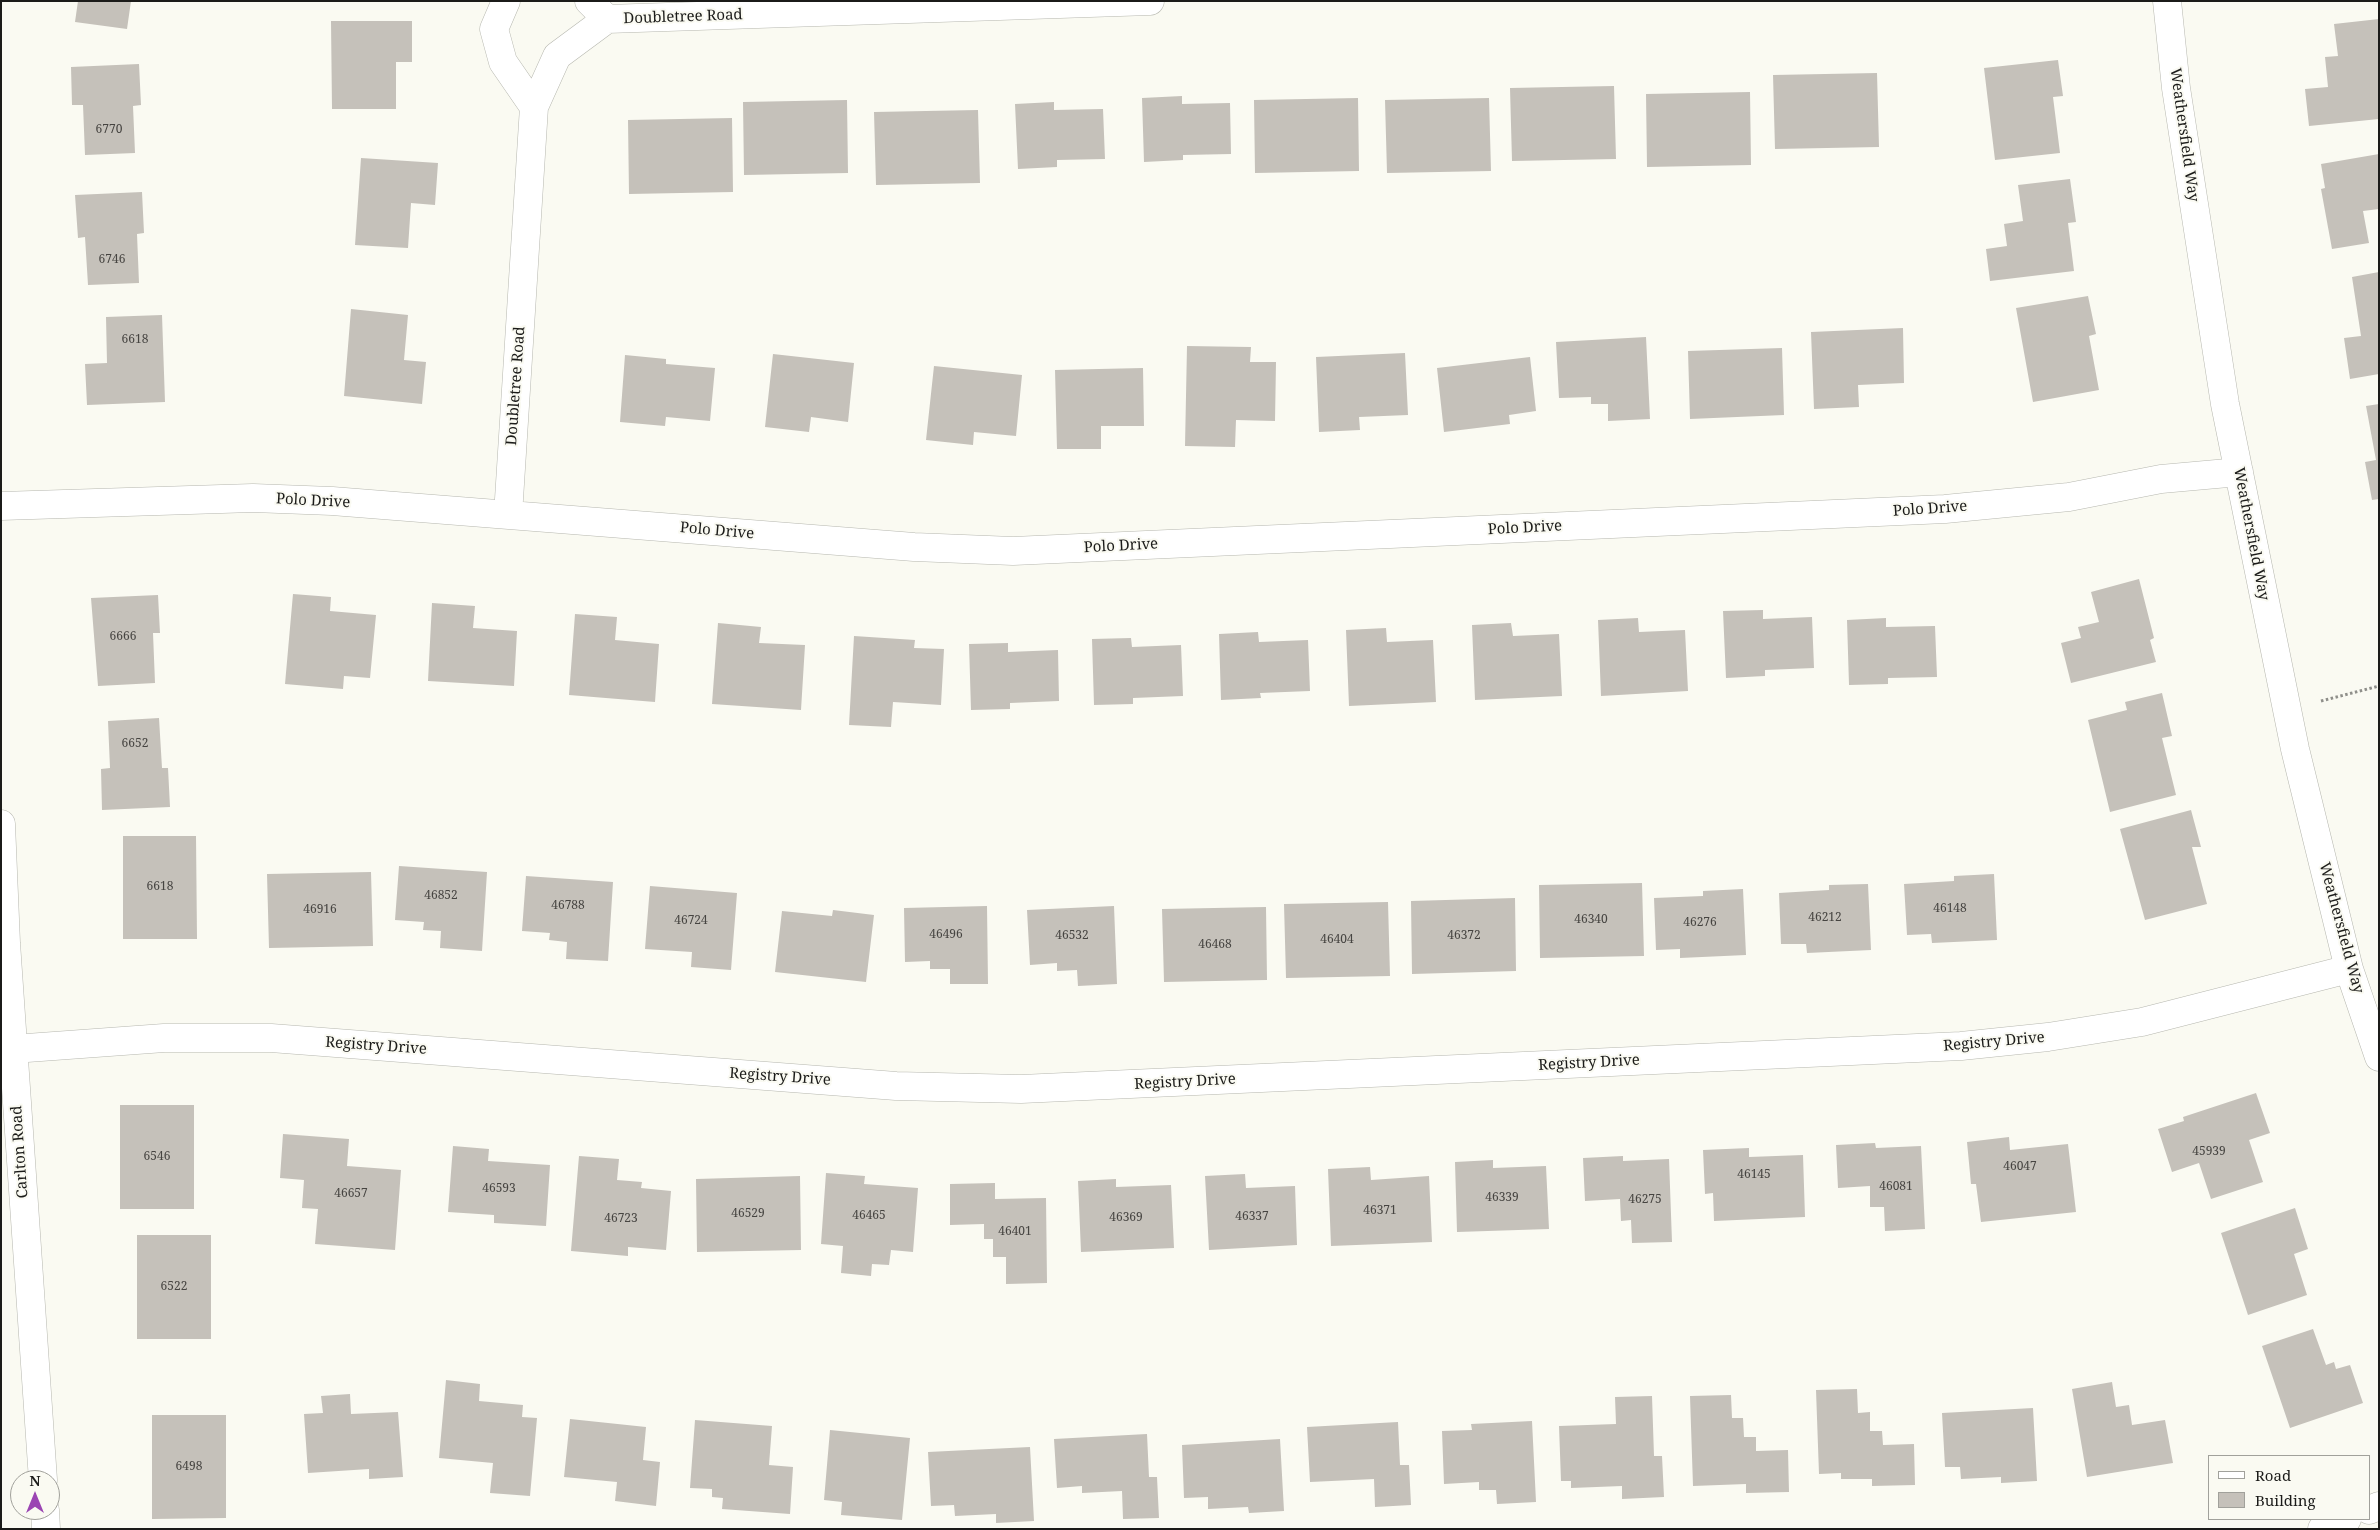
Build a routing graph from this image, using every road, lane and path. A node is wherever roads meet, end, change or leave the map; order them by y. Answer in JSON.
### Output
{"nodes":[{"id":1,"x":506,"y":1,"type":"edge"},
{"id":2,"x":1150,"y":1,"type":"edge"},
{"id":3,"x":2167,"y":1,"type":"edge"},
{"id":4,"x":598,"y":10,"type":"edge"},
{"id":5,"x":534,"y":107,"type":"junction"},
{"id":6,"x":2239,"y":472,"type":"junction"},
{"id":7,"x":1,"y":506,"type":"edge"},
{"id":8,"x":508,"y":515,"type":"junction"},
{"id":9,"x":2379,"y":686,"type":"edge"},
{"id":10,"x":2286,"y":711,"type":"junction"},
{"id":11,"x":1,"y":824,"type":"edge"},
{"id":12,"x":2349,"y":968,"type":"junction"},
{"id":13,"x":13,"y":1049,"type":"junction"},
{"id":14,"x":2379,"y":1057,"type":"edge"},
{"id":15,"x":42,"y":1470,"type":"edge"},
{"id":16,"x":2344,"y":1520,"type":"edge"},
{"id":17,"x":2322,"y":1529,"type":"edge"}],
"edges":[{"from":1,"to":5,"type":"street"},
{"from":2,"to":4,"type":"street","name":"Doubletree Road"},
{"from":3,"to":6,"type":"street","name":"Weathersfield Way"},
{"from":4,"to":5,"type":"street","name":"Doubletree Road"},
{"from":5,"to":8,"type":"street","name":"Doubletree Road"},
{"from":6,"to":8,"type":"street","name":"Polo Drive"},
{"from":6,"to":10,"type":"street","name":"Weathersfield Way"},
{"from":7,"to":8,"type":"street","name":"Polo Drive"},
{"from":9,"to":10,"type":"path"},
{"from":10,"to":12,"type":"street","name":"Weathersfield Way"},
{"from":11,"to":13,"type":"street","name":"Carlton Road"},
{"from":12,"to":13,"type":"street","name":"Registry Drive"},
{"from":12,"to":14,"type":"street","name":"Weathersfield Way"},
{"from":13,"to":15,"type":"street","name":"Carlton Road"},
{"from":16,"to":17,"type":"street"}]}
